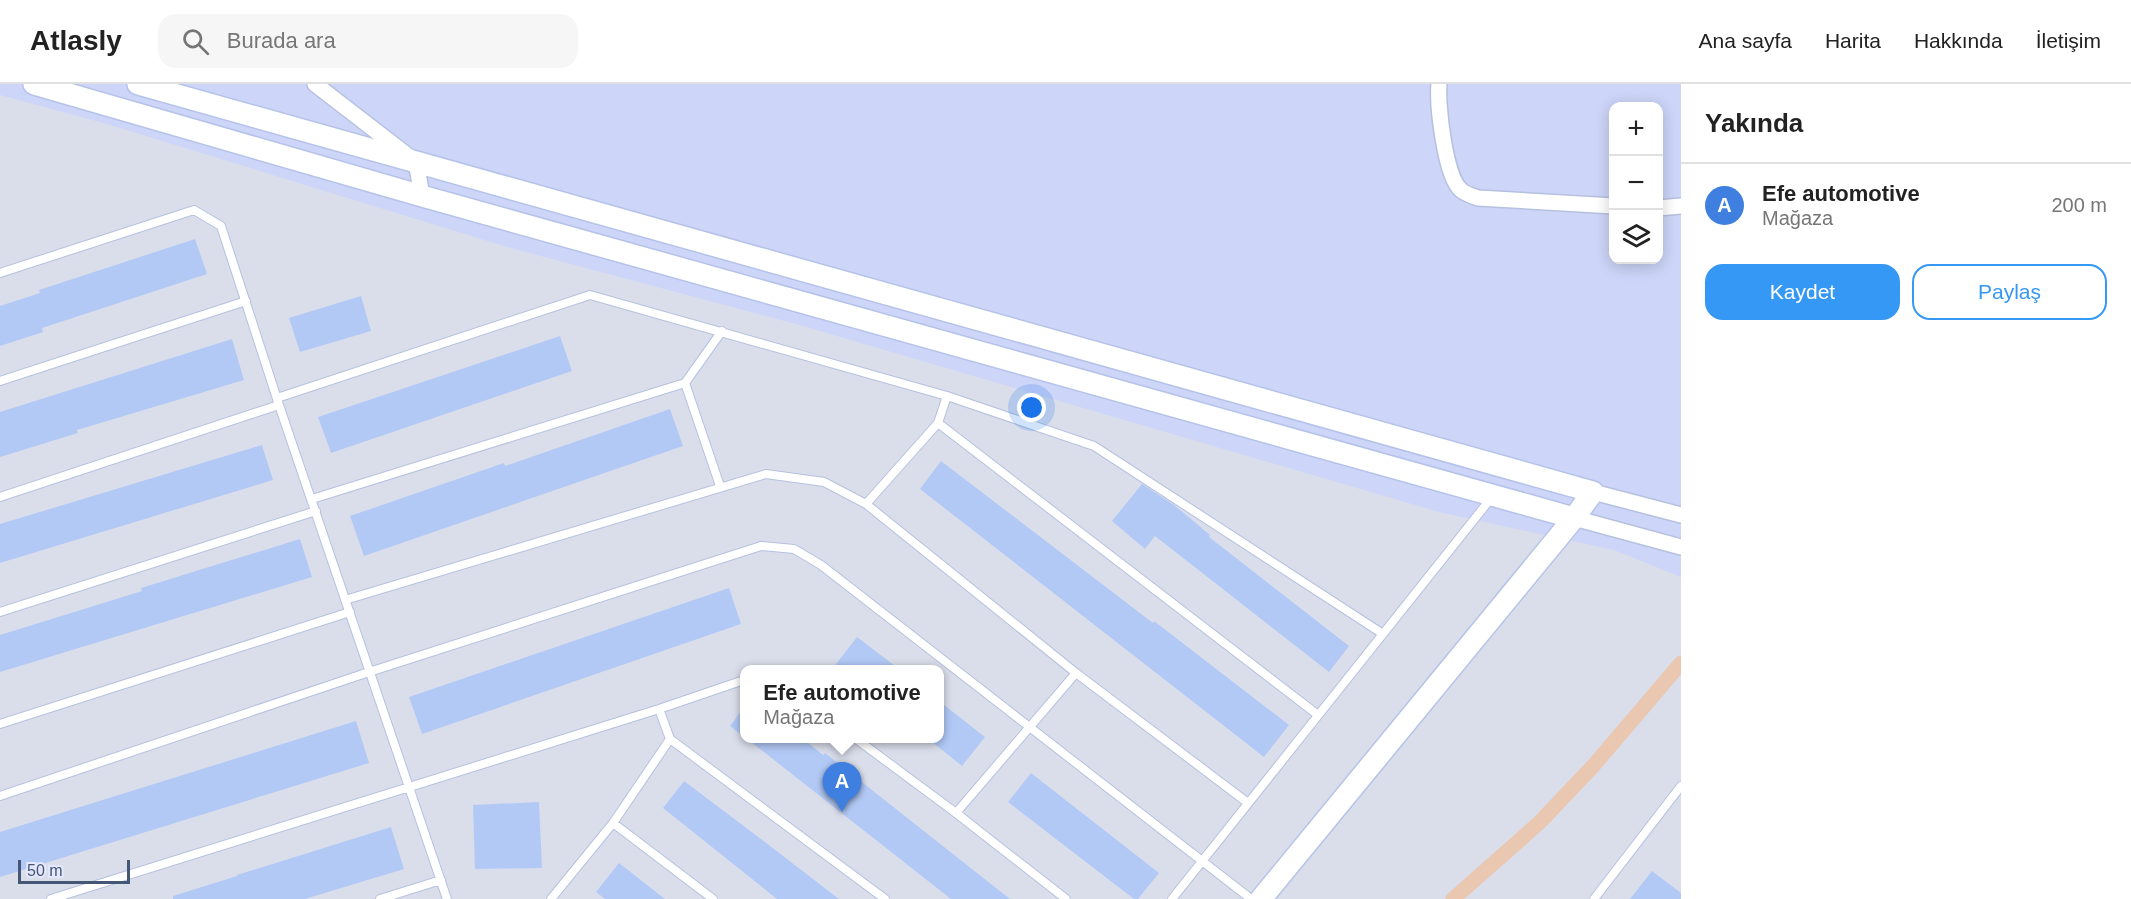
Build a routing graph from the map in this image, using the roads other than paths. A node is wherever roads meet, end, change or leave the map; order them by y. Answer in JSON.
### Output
{"nodes":[{"id":1,"x":34,"y":84,"type":"edge"},
{"id":2,"x":138,"y":84,"type":"edge"},
{"id":3,"x":315,"y":84,"type":"edge"},
{"id":4,"x":1439,"y":84,"type":"edge"},
{"id":5,"x":416,"y":162,"type":"junction"},
{"id":6,"x":422,"y":196,"type":"junction"},
{"id":7,"x":1609,"y":206,"type":"edge"},
{"id":8,"x":1681,"y":206,"type":"edge"},
{"id":9,"x":1663,"y":208,"type":"edge"},
{"id":10,"x":0,"y":273,"type":"edge"},
{"id":11,"x":246,"y":301,"type":"junction"},
{"id":12,"x":722,"y":331,"type":"junction"},
{"id":13,"x":0,"y":381,"type":"edge"},
{"id":14,"x":685,"y":383,"type":"junction"},
{"id":15,"x":946,"y":396,"type":"junction"},
{"id":16,"x":278,"y":401,"type":"junction"},
{"id":17,"x":938,"y":423,"type":"junction"},
{"id":18,"x":720,"y":486,"type":"junction"},
{"id":19,"x":1593,"y":492,"type":"junction"},
{"id":20,"x":1493,"y":496,"type":"junction"},
{"id":21,"x":0,"y":497,"type":"edge"},
{"id":22,"x":312,"y":499,"type":"junction"},
{"id":23,"x":866,"y":504,"type":"junction"},
{"id":24,"x":316,"y":511,"type":"junction"},
{"id":25,"x":1681,"y":515,"type":"edge"},
{"id":26,"x":1574,"y":518,"type":"junction"},
{"id":27,"x":1681,"y":547,"type":"edge"},
{"id":28,"x":345,"y":600,"type":"junction"},
{"id":29,"x":0,"y":612,"type":"edge"},
{"id":30,"x":350,"y":612,"type":"junction"},
{"id":31,"x":1383,"y":634,"type":"junction"},
{"id":32,"x":369,"y":672,"type":"junction"},
{"id":33,"x":1076,"y":673,"type":"junction"},
{"id":34,"x":740,"y":681,"type":"edge"},
{"id":35,"x":659,"y":709,"type":"junction"},
{"id":36,"x":1318,"y":715,"type":"junction"},
{"id":37,"x":0,"y":724,"type":"edge"},
{"id":38,"x":1030,"y":727,"type":"junction"},
{"id":39,"x":670,"y":739,"type":"junction"},
{"id":40,"x":862,"y":743,"type":"edge"},
{"id":41,"x":1681,"y":786,"type":"edge"},
{"id":42,"x":409,"y":788,"type":"junction"},
{"id":43,"x":0,"y":796,"type":"edge"},
{"id":44,"x":1248,"y":803,"type":"junction"},
{"id":45,"x":956,"y":813,"type":"junction"},
{"id":46,"x":613,"y":823,"type":"junction"},
{"id":47,"x":1202,"y":861,"type":"junction"},
{"id":48,"x":441,"y":880,"type":"junction"},
{"id":49,"x":51,"y":899,"type":"edge"},
{"id":50,"x":380,"y":899,"type":"edge"},
{"id":51,"x":447,"y":899,"type":"edge"},
{"id":52,"x":551,"y":899,"type":"edge"},
{"id":53,"x":712,"y":899,"type":"edge"},
{"id":54,"x":885,"y":899,"type":"edge"},
{"id":55,"x":1066,"y":899,"type":"edge"},
{"id":56,"x":1172,"y":899,"type":"edge"},
{"id":57,"x":1251,"y":899,"type":"edge"},
{"id":58,"x":1261,"y":899,"type":"edge"},
{"id":59,"x":1594,"y":899,"type":"edge"}],
"edges":[{"from":1,"to":6,"type":"street"},
{"from":2,"to":5,"type":"street"},
{"from":3,"to":5,"type":"street"},
{"from":4,"to":7,"type":"street"},
{"from":5,"to":6,"type":"street"},
{"from":5,"to":19,"type":"street"},
{"from":6,"to":20,"type":"street"},
{"from":8,"to":9,"type":"street"},
{"from":10,"to":11,"type":"lane"},
{"from":11,"to":13,"type":"lane"},
{"from":11,"to":16,"type":"lane"},
{"from":12,"to":14,"type":"lane"},
{"from":12,"to":15,"type":"lane"},
{"from":12,"to":16,"type":"lane"},
{"from":14,"to":18,"type":"lane"},
{"from":14,"to":22,"type":"lane"},
{"from":15,"to":17,"type":"lane"},
{"from":15,"to":31,"type":"lane"},
{"from":16,"to":21,"type":"lane"},
{"from":16,"to":22,"type":"lane"},
{"from":17,"to":23,"type":"lane"},
{"from":17,"to":36,"type":"lane"},
{"from":18,"to":23,"type":"lane"},
{"from":18,"to":28,"type":"lane"},
{"from":19,"to":25,"type":"street"},
{"from":19,"to":26,"type":"street"},
{"from":20,"to":26,"type":"street"},
{"from":20,"to":31,"type":"lane"},
{"from":22,"to":24,"type":"lane"},
{"from":23,"to":33,"type":"lane"},
{"from":24,"to":28,"type":"lane"},
{"from":24,"to":29,"type":"lane"},
{"from":26,"to":27,"type":"street"},
{"from":26,"to":58,"type":"street"},
{"from":28,"to":30,"type":"lane"},
{"from":30,"to":32,"type":"lane"},
{"from":30,"to":37,"type":"lane"},
{"from":31,"to":36,"type":"lane"},
{"from":32,"to":38,"type":"lane"},
{"from":32,"to":42,"type":"lane"},
{"from":32,"to":43,"type":"lane"},
{"from":33,"to":38,"type":"lane"},
{"from":33,"to":44,"type":"lane"},
{"from":34,"to":35,"type":"lane"},
{"from":35,"to":39,"type":"lane"},
{"from":35,"to":42,"type":"lane"},
{"from":36,"to":44,"type":"lane"},
{"from":38,"to":45,"type":"lane"},
{"from":38,"to":47,"type":"lane"},
{"from":39,"to":46,"type":"lane"},
{"from":39,"to":54,"type":"lane"},
{"from":40,"to":45,"type":"lane"},
{"from":41,"to":59,"type":"lane"},
{"from":42,"to":48,"type":"lane"},
{"from":42,"to":49,"type":"lane"},
{"from":44,"to":47,"type":"lane"},
{"from":45,"to":55,"type":"lane"},
{"from":46,"to":52,"type":"lane"},
{"from":46,"to":53,"type":"lane"},
{"from":47,"to":56,"type":"lane"},
{"from":47,"to":57,"type":"lane"},
{"from":48,"to":50,"type":"lane"},
{"from":48,"to":51,"type":"lane"}]}
